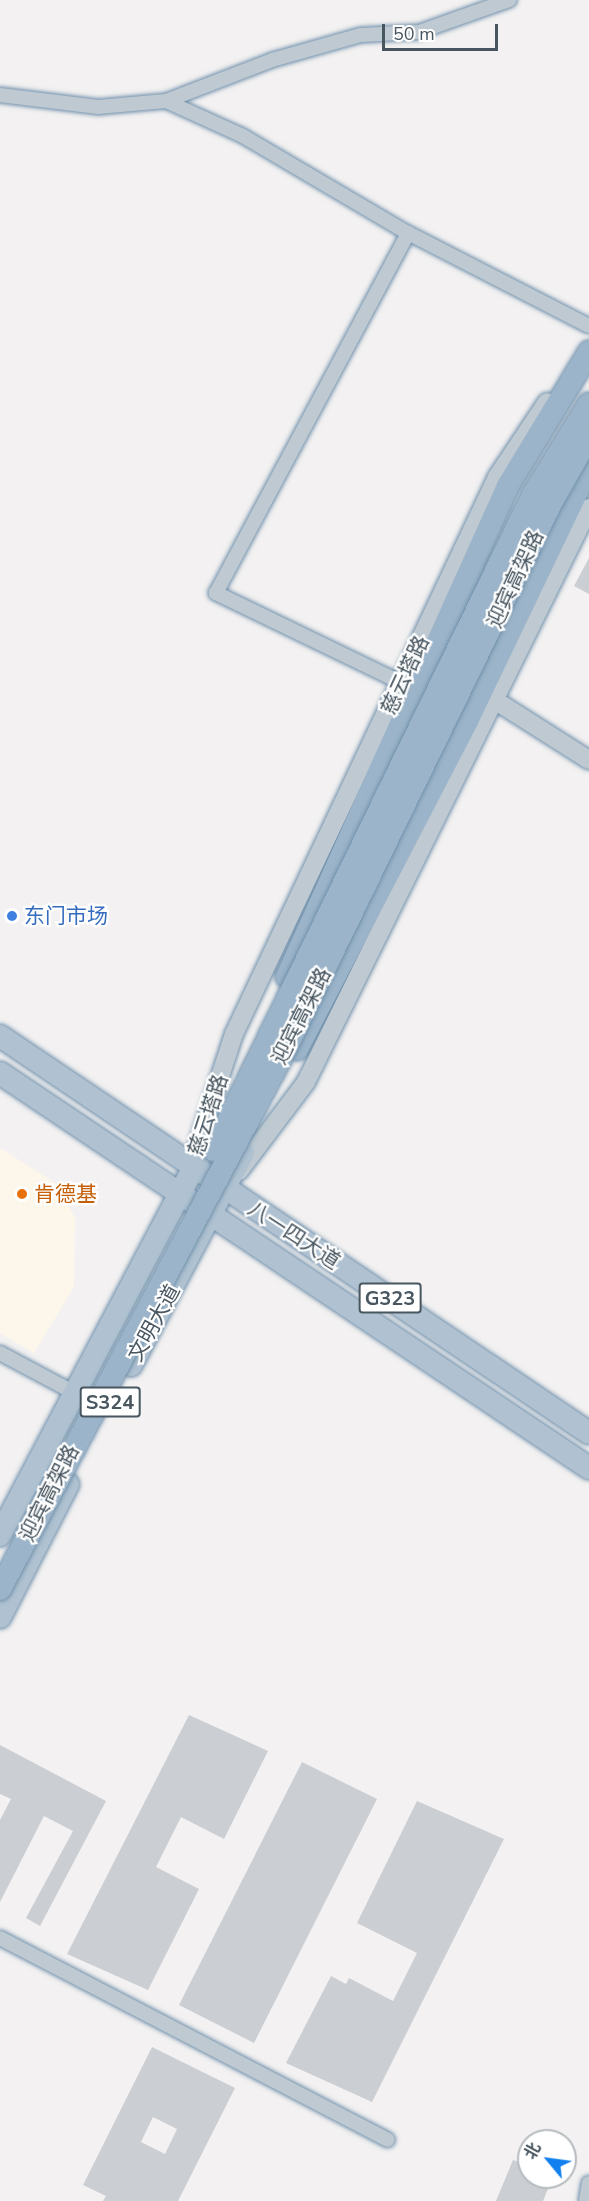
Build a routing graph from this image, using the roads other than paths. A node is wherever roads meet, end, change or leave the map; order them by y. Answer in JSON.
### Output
{"nodes":[{"id":1,"x":509,"y":0,"type":"edge"},
{"id":2,"x":0,"y":95,"type":"edge"},
{"id":3,"x":166,"y":101,"type":"junction"},
{"id":4,"x":408,"y":233,"type":"junction"},
{"id":5,"x":589,"y":326,"type":"edge"},
{"id":6,"x":589,"y":342,"type":"edge"},
{"id":7,"x":589,"y":352,"type":"edge"},
{"id":8,"x":589,"y":368,"type":"edge"},
{"id":9,"x":589,"y":404,"type":"edge"},
{"id":10,"x":589,"y":436,"type":"edge"},
{"id":11,"x":589,"y":461,"type":"edge"},
{"id":12,"x":589,"y":466,"type":"edge"},
{"id":13,"x":589,"y":508,"type":"edge"},
{"id":14,"x":402,"y":683,"type":"junction"},
{"id":15,"x":496,"y":701,"type":"junction"},
{"id":16,"x":589,"y":760,"type":"edge"},
{"id":17,"x":0,"y":1036,"type":"edge"},
{"id":18,"x":256,"y":1047,"type":"junction"},
{"id":19,"x":287,"y":1069,"type":"junction"},
{"id":20,"x":0,"y":1073,"type":"edge"},
{"id":21,"x":191,"y":1164,"type":"junction"},
{"id":22,"x":225,"y":1190,"type":"junction"},
{"id":23,"x":177,"y":1196,"type":"junction"},
{"id":24,"x":213,"y":1217,"type":"junction"},
{"id":25,"x":0,"y":1353,"type":"edge"},
{"id":26,"x":75,"y":1393,"type":"junction"},
{"id":27,"x":589,"y":1433,"type":"edge"},
{"id":28,"x":589,"y":1468,"type":"edge"},
{"id":29,"x":0,"y":1534,"type":"edge"},
{"id":30,"x":0,"y":1556,"type":"edge"},
{"id":31,"x":0,"y":1589,"type":"edge"},
{"id":32,"x":0,"y":1617,"type":"edge"},
{"id":33,"x":0,"y":1938,"type":"edge"},
{"id":34,"x":388,"y":2140,"type":"dead end"},
{"id":35,"x":589,"y":2182,"type":"edge"},
{"id":36,"x":586,"y":2201,"type":"edge"}],
"edges":[{"from":1,"to":3,"type":"street"},
{"from":2,"to":3,"type":"street"},
{"from":3,"to":4,"type":"street"},
{"from":4,"to":5,"type":"street"},
{"from":4,"to":14,"type":"street"},
{"from":6,"to":14,"type":"street","name":"慈云塔路"},
{"from":7,"to":18,"type":"highway"},
{"from":8,"to":18,"type":"main road","name":"慈云塔路"},
{"from":9,"to":30,"type":"highway","name":"迎宾高架路","bridge":true},
{"from":10,"to":31,"type":"highway","name":"迎宾高架路","bridge":true},
{"from":11,"to":19,"type":"main road","name":"慈云塔路"},
{"from":12,"to":19,"type":"highway"},
{"from":13,"to":15,"type":"street"},
{"from":14,"to":21,"type":"street","name":"慈云塔路"},
{"from":15,"to":16,"type":"street"},
{"from":15,"to":22,"type":"street"},
{"from":17,"to":21,"type":"main road","name":"八一四大道","number":"G323"},
{"from":18,"to":21,"type":"main road","name":"慈云塔路"},
{"from":19,"to":22,"type":"main road","name":"慈云塔路"},
{"from":20,"to":23,"type":"main road","name":"八一四大道","number":"G323"},
{"from":21,"to":22,"type":"main road","name":"八一四大道","number":"G323"},
{"from":21,"to":23,"type":"main road","name":"文明大道","number":"S324"},
{"from":22,"to":24,"type":"main road","name":"文明大道","number":"S324"},
{"from":22,"to":27,"type":"main road","name":"八一四大道","number":"G323"},
{"from":23,"to":24,"type":"main road","name":"八一四大道","number":"G323"},
{"from":23,"to":26,"type":"main road","name":"文明大道","number":"S324"},
{"from":24,"to":28,"type":"main road","name":"八一四大道","number":"G323"},
{"from":24,"to":32,"type":"main road","name":"文明大道","number":"S324"},
{"from":25,"to":26,"type":"street"},
{"from":26,"to":29,"type":"main road","name":"文明大道","number":"S324"},
{"from":33,"to":34,"type":"street"},
{"from":35,"to":36,"type":"street"}]}
